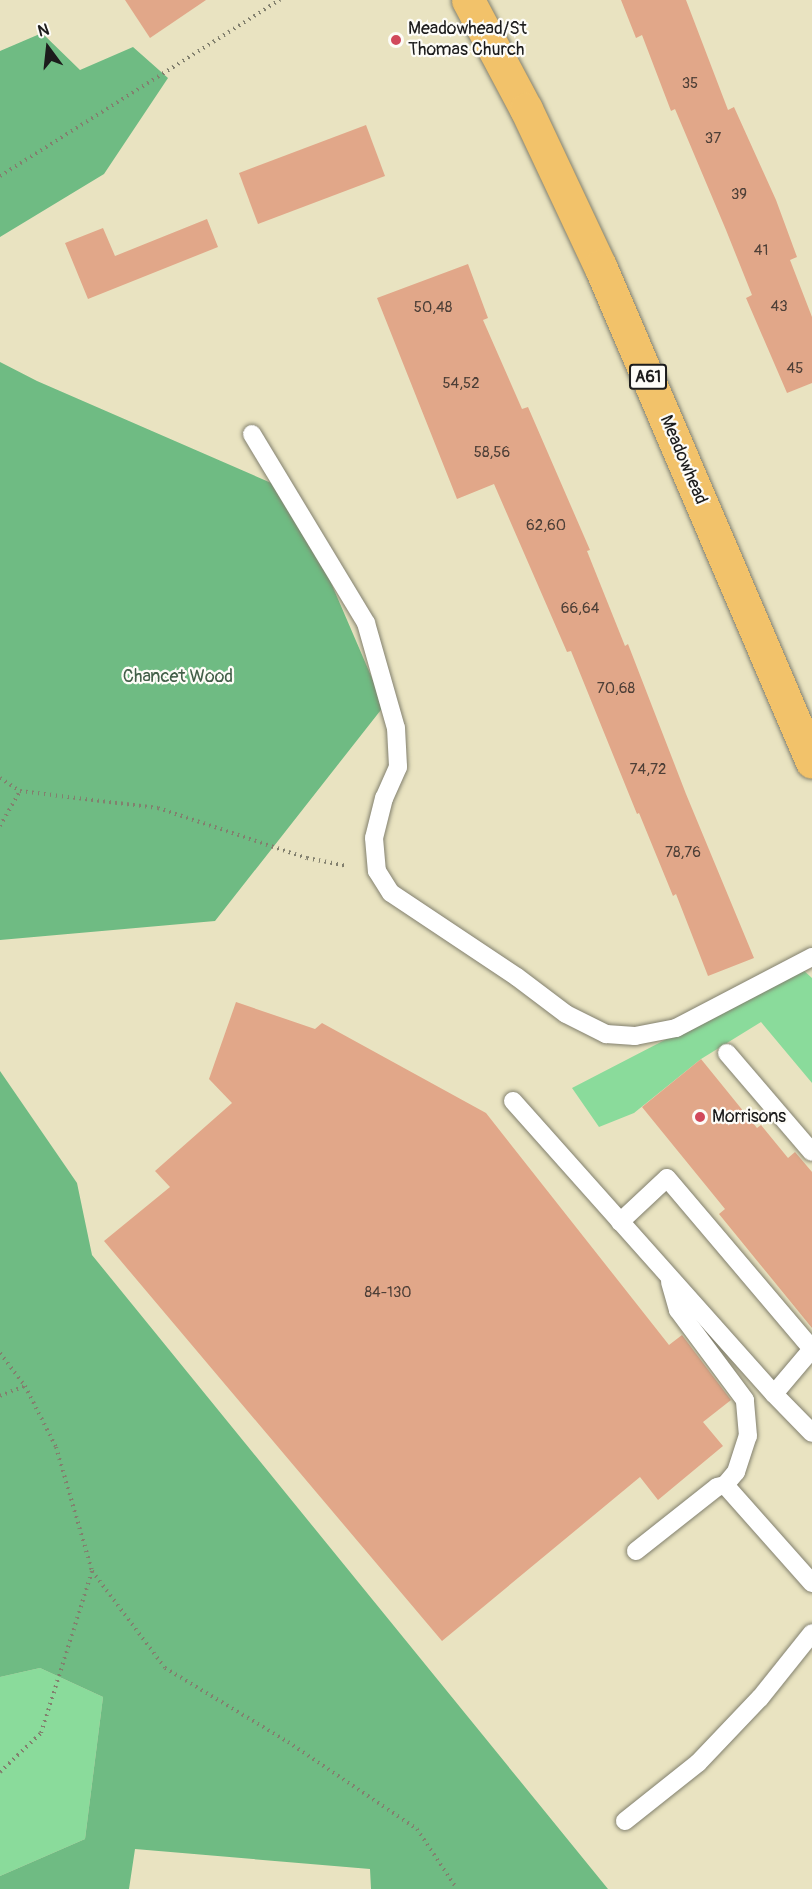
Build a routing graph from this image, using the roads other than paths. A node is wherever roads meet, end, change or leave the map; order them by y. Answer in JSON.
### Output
{"nodes":[{"id":1,"x":468,"y":0,"type":"edge"},
{"id":2,"x":252,"y":434,"type":"dead end"},
{"id":3,"x":812,"y":762,"type":"edge"},
{"id":4,"x":812,"y":957,"type":"edge"},
{"id":5,"x":727,"y":1053,"type":"dead end"},
{"id":6,"x":513,"y":1101,"type":"dead end"},
{"id":7,"x":812,"y":1152,"type":"edge"},
{"id":8,"x":620,"y":1222,"type":"junction"},
{"id":9,"x":668,"y":1276,"type":"junction"},
{"id":10,"x":774,"y":1394,"type":"junction"},
{"id":11,"x":789,"y":1411,"type":"junction"},
{"id":12,"x":812,"y":1423,"type":"edge"},
{"id":13,"x":812,"y":1433,"type":"edge"},
{"id":14,"x":725,"y":1485,"type":"junction"},
{"id":15,"x":636,"y":1551,"type":"dead end"},
{"id":16,"x":812,"y":1583,"type":"edge"},
{"id":17,"x":812,"y":1633,"type":"edge"},
{"id":18,"x":625,"y":1821,"type":"dead end"}],
"edges":[{"from":1,"to":3,"type":"highway","name":"Meadowhead","number":"A61"},
{"from":2,"to":4,"type":"lane"},
{"from":5,"to":7,"type":"lane"},
{"from":6,"to":8,"type":"lane"},
{"from":8,"to":9,"type":"lane"},
{"from":8,"to":10,"type":"lane"},
{"from":9,"to":10,"type":"lane"},
{"from":9,"to":14,"type":"lane"},
{"from":10,"to":11,"type":"lane"},
{"from":11,"to":12,"type":"lane"},
{"from":11,"to":13,"type":"lane"},
{"from":14,"to":15,"type":"lane"},
{"from":14,"to":16,"type":"lane"},
{"from":17,"to":18,"type":"lane"}]}
